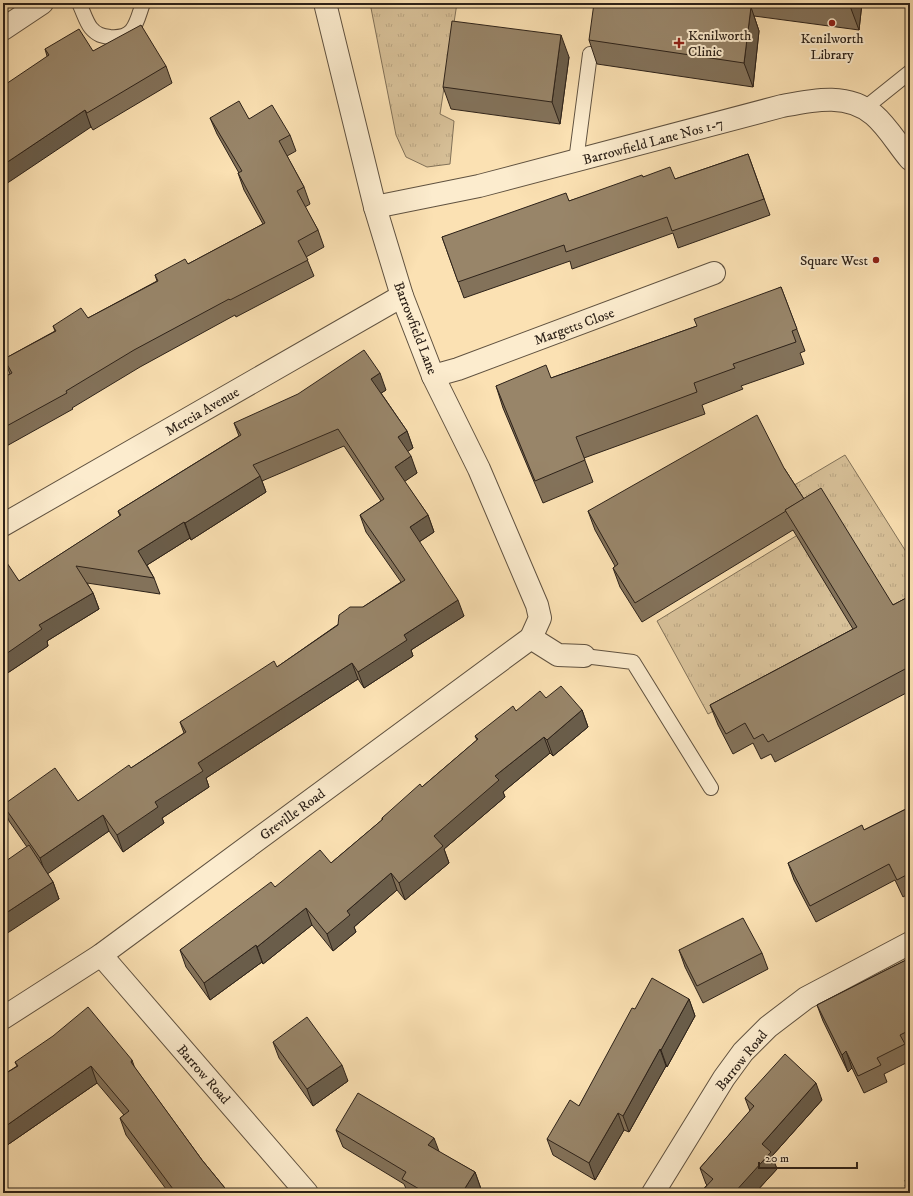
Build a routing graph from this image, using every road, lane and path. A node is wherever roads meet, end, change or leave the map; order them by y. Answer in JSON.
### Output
{"nodes":[{"id":1,"x":42,"y":3,"type":"edge"},
{"id":2,"x":79,"y":3,"type":"edge"},
{"id":3,"x":142,"y":3,"type":"edge"},
{"id":4,"x":325,"y":3,"type":"edge"},
{"id":5,"x":3,"y":30,"type":"edge"},
{"id":6,"x":590,"y":54,"type":"edge"},
{"id":7,"x":910,"y":72,"type":"edge"},
{"id":8,"x":865,"y":108,"type":"junction"},
{"id":9,"x":910,"y":159,"type":"edge"},
{"id":10,"x":576,"y":161,"type":"junction"},
{"id":11,"x":375,"y":207,"type":"junction"},
{"id":12,"x":714,"y":273,"type":"dead end"},
{"id":13,"x":402,"y":296,"type":"junction"},
{"id":14,"x":433,"y":376,"type":"junction"},
{"id":15,"x":3,"y":526,"type":"edge"},
{"id":16,"x":531,"y":638,"type":"junction"},
{"id":17,"x":584,"y":656,"type":"joint"},
{"id":18,"x":710,"y":788,"type":"dead end"},
{"id":19,"x":910,"y":943,"type":"edge"},
{"id":20,"x":101,"y":955,"type":"junction"},
{"id":21,"x":3,"y":1018,"type":"edge"},
{"id":22,"x":307,"y":1193,"type":"edge"},
{"id":23,"x":653,"y":1193,"type":"edge"}],
"edges":[{"from":1,"to":5,"type":"street"},
{"from":2,"to":3,"type":"lane"},
{"from":4,"to":11,"type":"street","name":"Barrowfield Lane"},
{"from":6,"to":10,"type":"lane"},
{"from":7,"to":8,"type":"lane"},
{"from":8,"to":9,"type":"street","name":"Barrowfield Lane Nos 1-7"},
{"from":8,"to":10,"type":"street","name":"Barrowfield Lane Nos 1-7"},
{"from":10,"to":11,"type":"street","name":"Barrowfield Lane Nos 1-7"},
{"from":11,"to":13,"type":"street","name":"Barrowfield Lane"},
{"from":12,"to":14,"type":"street","name":"Margetts Close"},
{"from":13,"to":14,"type":"street","name":"Barrowfield Lane"},
{"from":13,"to":15,"type":"street","name":"Mercia Avenue"},
{"from":14,"to":16,"type":"street","name":"Barrowfield Lane"},
{"from":16,"to":17,"type":"street"},
{"from":16,"to":20,"type":"street","name":"Greville Road"},
{"from":17,"to":18,"type":"lane"},
{"from":19,"to":23,"type":"street","name":"Barrow Road"},
{"from":20,"to":21,"type":"street","name":"Greville Road"},
{"from":20,"to":22,"type":"street","name":"Barrow Road"}]}
